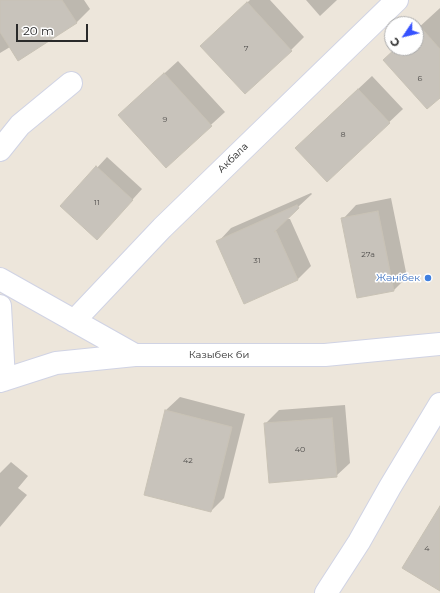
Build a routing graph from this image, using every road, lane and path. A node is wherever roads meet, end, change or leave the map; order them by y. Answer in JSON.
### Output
{"nodes":[{"id":1,"x":397,"y":0,"type":"edge"},
{"id":2,"x":71,"y":82,"type":"dead end"},
{"id":3,"x":0,"y":150,"type":"edge"},
{"id":4,"x":0,"y":278,"type":"edge"},
{"id":5,"x":0,"y":306,"type":"edge"},
{"id":6,"x":74,"y":321,"type":"junction"},
{"id":7,"x":440,"y":344,"type":"edge"},
{"id":8,"x":135,"y":355,"type":"junction"},
{"id":9,"x":2,"y":380,"type":"edge"},
{"id":10,"x":440,"y":404,"type":"edge"},
{"id":11,"x":326,"y":593,"type":"edge"}],
"edges":[{"from":1,"to":6,"type":"street","name":"Акбала"},
{"from":2,"to":3,"type":"street"},
{"from":4,"to":6,"type":"street"},
{"from":5,"to":9,"type":"street"},
{"from":6,"to":8,"type":"street"},
{"from":7,"to":8,"type":"street","name":"Казыбек би"},
{"from":8,"to":9,"type":"street","name":"Казыбек би"},
{"from":10,"to":11,"type":"street"}]}
